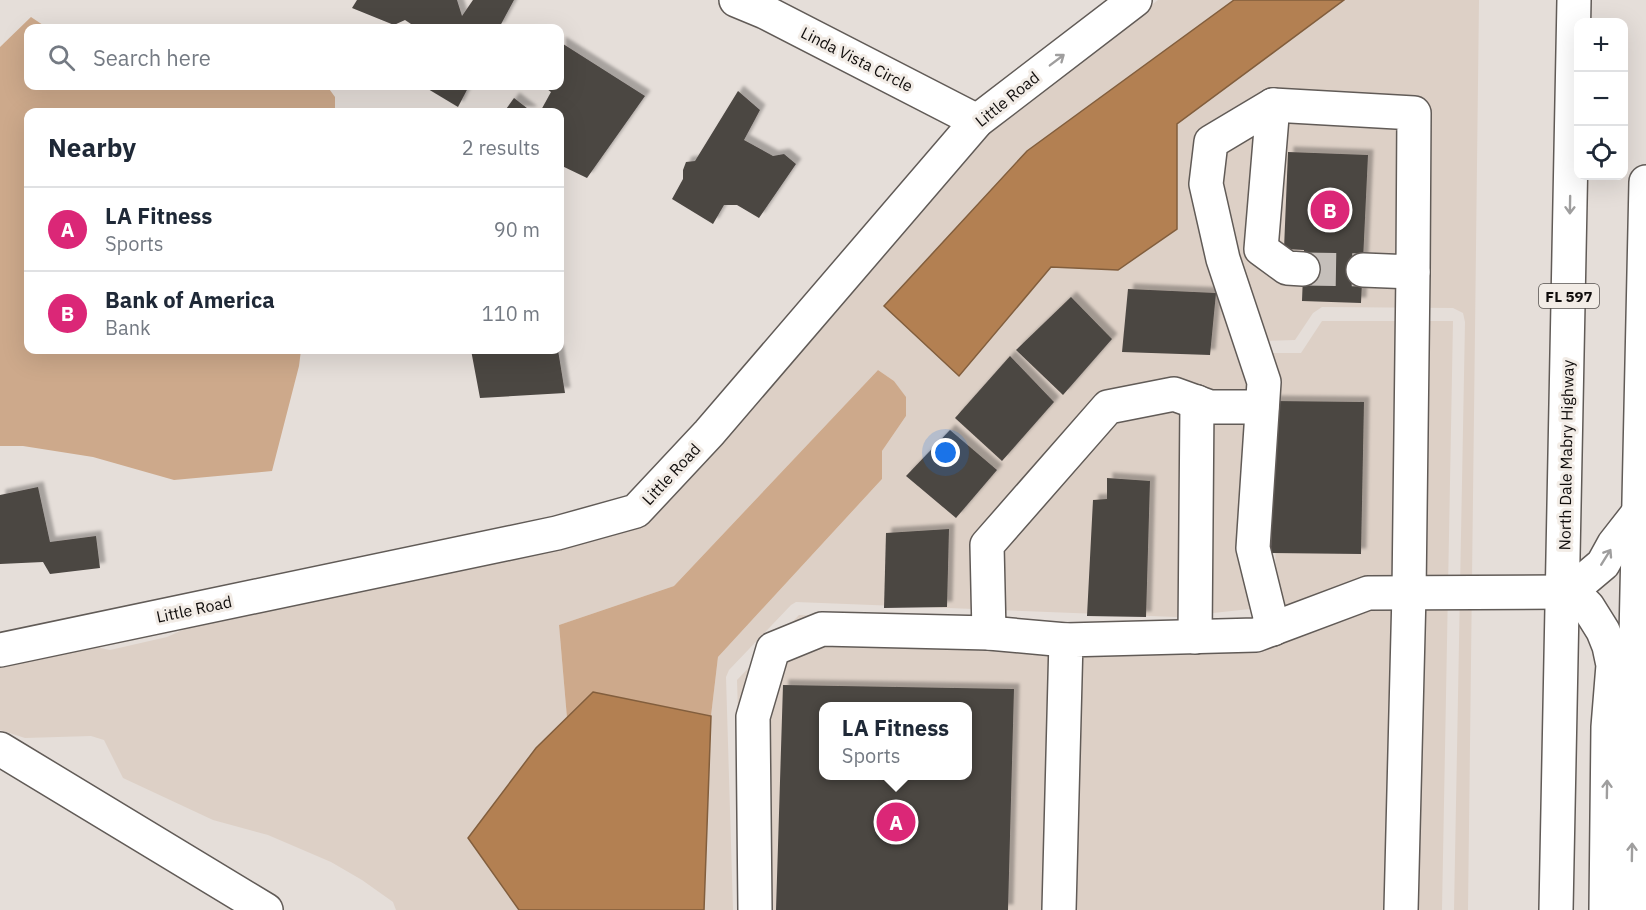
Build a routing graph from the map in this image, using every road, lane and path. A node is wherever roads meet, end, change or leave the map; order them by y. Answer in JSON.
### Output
{"nodes":[{"id":1,"x":736,"y":0,"type":"edge"},
{"id":2,"x":1134,"y":0,"type":"edge"},
{"id":3,"x":1574,"y":0,"type":"edge"},
{"id":4,"x":1273,"y":105,"type":"junction"},
{"id":5,"x":977,"y":121,"type":"junction"},
{"id":6,"x":1646,"y":182,"type":"edge"},
{"id":7,"x":1303,"y":269,"type":"tunnel mouth"},
{"id":8,"x":1363,"y":270,"type":"tunnel mouth"},
{"id":9,"x":1413,"y":272,"type":"junction"},
{"id":10,"x":1197,"y":402,"type":"junction"},
{"id":11,"x":1262,"y":407,"type":"junction"},
{"id":12,"x":1639,"y":512,"type":"junction"},
{"id":13,"x":1564,"y":592,"type":"junction"},
{"id":14,"x":1409,"y":593,"type":"junction"},
{"id":15,"x":1273,"y":629,"type":"junction"},
{"id":16,"x":1563,"y":631,"type":"junction"},
{"id":17,"x":989,"y":633,"type":"junction"},
{"id":18,"x":1195,"y":637,"type":"junction"},
{"id":19,"x":1066,"y":640,"type":"junction"},
{"id":20,"x":0,"y":650,"type":"edge"},
{"id":21,"x":0,"y":749,"type":"edge"},
{"id":22,"x":266,"y":910,"type":"edge"},
{"id":23,"x":755,"y":910,"type":"edge"},
{"id":24,"x":1059,"y":910,"type":"edge"},
{"id":25,"x":1401,"y":910,"type":"edge"},
{"id":26,"x":1536,"y":910,"type":"edge"},
{"id":27,"x":1556,"y":910,"type":"edge"},
{"id":28,"x":1606,"y":910,"type":"edge"},
{"id":29,"x":1630,"y":910,"type":"edge"}],
"edges":[{"from":1,"to":5,"type":"main road","name":"Linda Vista Circle"},
{"from":5,"to":2,"type":"main road","name":"Little Road","one_way":true},
{"from":3,"to":13,"type":"main road","name":"North Dale Mabry Highway","number":"FL 597","one_way":true},
{"from":4,"to":7,"type":"main road"},
{"from":4,"to":9,"type":"main road"},
{"from":4,"to":11,"type":"main road"},
{"from":5,"to":20,"type":"main road","name":"Little Road"},
{"from":6,"to":12,"type":"main road"},
{"from":8,"to":9,"type":"main road"},
{"from":9,"to":14,"type":"main road"},
{"from":10,"to":11,"type":"main road"},
{"from":10,"to":17,"type":"main road"},
{"from":10,"to":18,"type":"main road"},
{"from":11,"to":15,"type":"main road"},
{"from":13,"to":12,"type":"main road","one_way":true},
{"from":29,"to":12,"type":"main road","one_way":true},
{"from":13,"to":14,"type":"main road"},
{"from":13,"to":16,"type":"main road","name":"North Dale Mabry Highway","number":"FL 597"},
{"from":28,"to":13,"type":"main road","one_way":true},
{"from":14,"to":15,"type":"main road"},
{"from":14,"to":25,"type":"main road"},
{"from":15,"to":18,"type":"main road"},
{"from":16,"to":26,"type":"main road"},
{"from":16,"to":27,"type":"main road","name":"North Dale Mabry Highway","number":"FL 597"},
{"from":17,"to":19,"type":"main road"},
{"from":17,"to":23,"type":"main road"},
{"from":18,"to":19,"type":"main road"},
{"from":19,"to":24,"type":"main road"},
{"from":21,"to":22,"type":"main road"}]}
